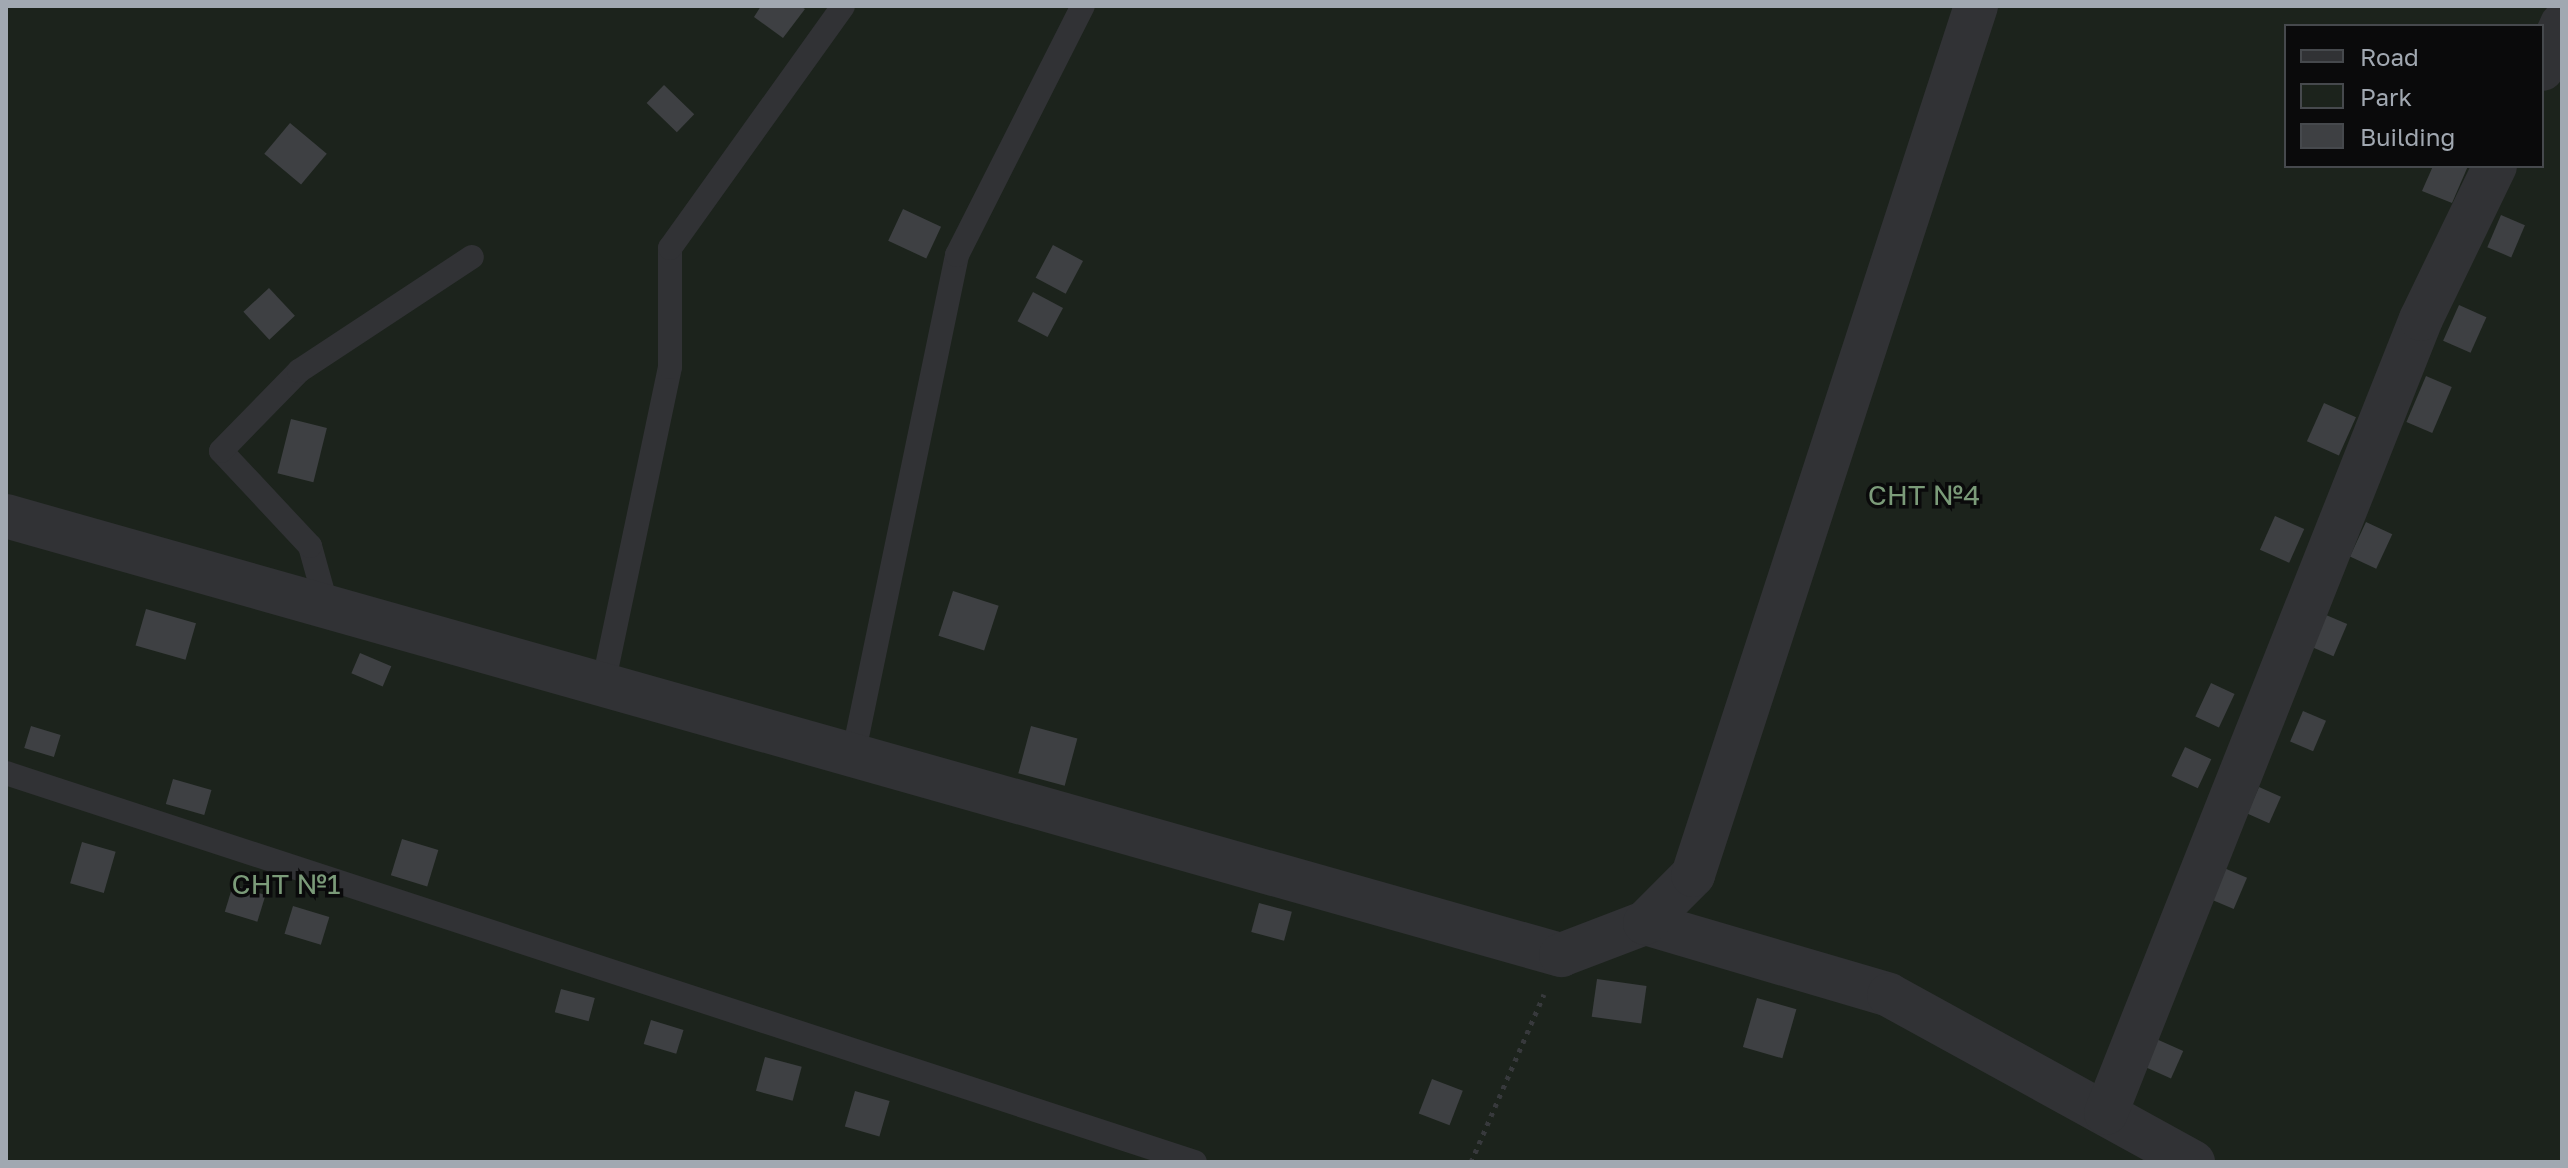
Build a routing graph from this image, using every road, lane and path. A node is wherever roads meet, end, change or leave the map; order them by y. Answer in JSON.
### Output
{"nodes":[{"id":1,"x":843,"y":6,"type":"edge"},
{"id":2,"x":1083,"y":6,"type":"edge"},
{"id":3,"x":1976,"y":6,"type":"edge"},
{"id":4,"x":2562,"y":24,"type":"edge"},
{"id":5,"x":2544,"y":64,"type":"edge"},
{"id":6,"x":2494,"y":168,"type":"edge"},
{"id":7,"x":472,"y":257,"type":"dead end"},
{"id":8,"x":6,"y":516,"type":"edge"},
{"id":9,"x":327,"y":607,"type":"junction"},
{"id":10,"x":603,"y":685,"type":"junction"},
{"id":11,"x":853,"y":756,"type":"junction"},
{"id":12,"x":6,"y":773,"type":"edge"},
{"id":13,"x":1645,"y":923,"type":"junction"},
{"id":14,"x":1561,"y":955,"type":"junction"},
{"id":15,"x":2106,"y":1113,"type":"junction"},
{"id":16,"x":1195,"y":1162,"type":"edge"},
{"id":17,"x":1471,"y":1162,"type":"edge"},
{"id":18,"x":2193,"y":1162,"type":"edge"}],
"edges":[{"from":1,"to":10,"type":"lane"},
{"from":2,"to":11,"type":"lane"},
{"from":3,"to":13,"type":"street"},
{"from":4,"to":5,"type":"street"},
{"from":6,"to":15,"type":"street"},
{"from":7,"to":9,"type":"lane"},
{"from":8,"to":9,"type":"street"},
{"from":9,"to":10,"type":"street"},
{"from":10,"to":11,"type":"street"},
{"from":11,"to":14,"type":"street"},
{"from":12,"to":16,"type":"lane"},
{"from":13,"to":14,"type":"street"},
{"from":13,"to":15,"type":"street"},
{"from":14,"to":17,"type":"path"},
{"from":15,"to":18,"type":"street"}]}
